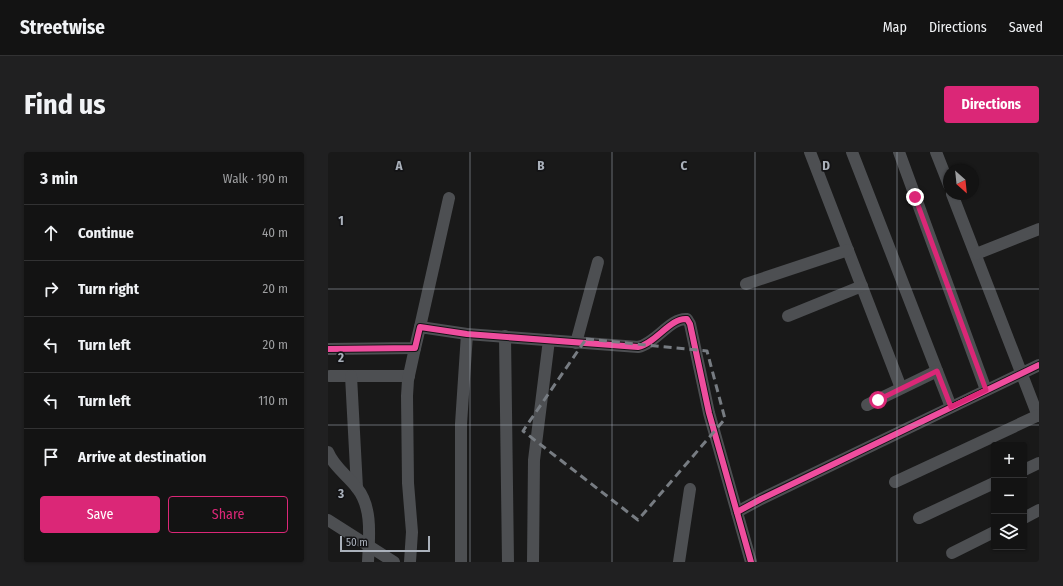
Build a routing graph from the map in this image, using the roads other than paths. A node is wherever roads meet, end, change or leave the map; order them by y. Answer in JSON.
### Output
{"nodes":[{"id":1,"x":810,"y":152,"type":"edge"},
{"id":2,"x":852,"y":152,"type":"edge"},
{"id":3,"x":898,"y":152,"type":"edge"},
{"id":4,"x":936,"y":152,"type":"edge"},
{"id":5,"x":943,"y":170,"type":"edge"},
{"id":6,"x":449,"y":198,"type":"dead end"},
{"id":7,"x":954,"y":200,"type":"edge"},
{"id":8,"x":1039,"y":229,"type":"edge"},
{"id":9,"x":848,"y":250,"type":"junction"},
{"id":10,"x":976,"y":254,"type":"junction"},
{"id":11,"x":598,"y":262,"type":"dead end"},
{"id":12,"x":746,"y":284,"type":"dead end"},
{"id":13,"x":862,"y":286,"type":"junction"},
{"id":14,"x":788,"y":316,"type":"dead end"},
{"id":15,"x":420,"y":327,"type":"junction"},
{"id":16,"x":467,"y":334,"type":"junction"},
{"id":17,"x":505,"y":336,"type":"junction"},
{"id":18,"x":549,"y":340,"type":"junction"},
{"id":19,"x":576,"y":343,"type":"junction"},
{"id":20,"x":415,"y":348,"type":"junction"},
{"id":21,"x":328,"y":349,"type":"edge"},
{"id":22,"x":1039,"y":365,"type":"edge"},
{"id":23,"x":937,"y":371,"type":"junction"},
{"id":24,"x":1022,"y":373,"type":"junction"},
{"id":25,"x":330,"y":376,"type":"dead end"},
{"id":26,"x":352,"y":376,"type":"junction"},
{"id":27,"x":409,"y":376,"type":"junction"},
{"id":28,"x":901,"y":388,"type":"junction"},
{"id":29,"x":986,"y":390,"type":"junction"},
{"id":30,"x":867,"y":405,"type":"dead end"},
{"id":31,"x":951,"y":407,"type":"junction"},
{"id":32,"x":1039,"y":416,"type":"edge"},
{"id":33,"x":328,"y":452,"type":"edge"},
{"id":34,"x":1039,"y":463,"type":"edge"},
{"id":35,"x":1027,"y":469,"type":"edge"},
{"id":36,"x":895,"y":482,"type":"dead end"},
{"id":37,"x":991,"y":485,"type":"edge"},
{"id":38,"x":357,"y":488,"type":"junction"},
{"id":39,"x":690,"y":489,"type":"dead end"},
{"id":40,"x":1039,"y":510,"type":"edge"},
{"id":41,"x":737,"y":512,"type":"junction"},
{"id":42,"x":1027,"y":516,"type":"edge"},
{"id":43,"x":919,"y":518,"type":"dead end"},
{"id":44,"x":328,"y":520,"type":"edge"},
{"id":45,"x":991,"y":534,"type":"edge"},
{"id":46,"x":369,"y":546,"type":"junction"},
{"id":47,"x":952,"y":553,"type":"dead end"},
{"id":48,"x":368,"y":562,"type":"edge"},
{"id":49,"x":394,"y":562,"type":"edge"},
{"id":50,"x":410,"y":562,"type":"edge"},
{"id":51,"x":461,"y":562,"type":"edge"},
{"id":52,"x":508,"y":562,"type":"edge"},
{"id":53,"x":533,"y":562,"type":"edge"},
{"id":54,"x":679,"y":562,"type":"edge"},
{"id":55,"x":750,"y":562,"type":"edge"}],
"edges":[{"from":1,"to":9,"type":"street"},
{"from":2,"to":23,"type":"street"},
{"from":3,"to":29,"type":"street"},
{"from":4,"to":5,"type":"street"},
{"from":6,"to":15,"type":"street"},
{"from":7,"to":10,"type":"street"},
{"from":8,"to":10,"type":"street"},
{"from":9,"to":12,"type":"street"},
{"from":9,"to":13,"type":"street"},
{"from":10,"to":24,"type":"street"},
{"from":11,"to":19,"type":"street"},
{"from":13,"to":14,"type":"street"},
{"from":13,"to":28,"type":"street"},
{"from":15,"to":16,"type":"street"},
{"from":15,"to":20,"type":"street"},
{"from":16,"to":17,"type":"street"},
{"from":16,"to":51,"type":"street"},
{"from":17,"to":18,"type":"street"},
{"from":17,"to":52,"type":"street"},
{"from":18,"to":19,"type":"street"},
{"from":18,"to":53,"type":"street"},
{"from":19,"to":41,"type":"street"},
{"from":20,"to":21,"type":"street"},
{"from":20,"to":27,"type":"street"},
{"from":22,"to":24,"type":"street"},
{"from":23,"to":28,"type":"street"},
{"from":23,"to":31,"type":"street"},
{"from":24,"to":29,"type":"street"},
{"from":24,"to":32,"type":"street"},
{"from":25,"to":26,"type":"street"},
{"from":26,"to":27,"type":"street"},
{"from":26,"to":38,"type":"street"},
{"from":27,"to":50,"type":"street"},
{"from":28,"to":30,"type":"street"},
{"from":29,"to":31,"type":"street"},
{"from":31,"to":41,"type":"street"},
{"from":32,"to":36,"type":"street"},
{"from":33,"to":38,"type":"street"},
{"from":34,"to":35,"type":"street"},
{"from":37,"to":43,"type":"street"},
{"from":38,"to":46,"type":"street"},
{"from":39,"to":54,"type":"street"},
{"from":40,"to":42,"type":"street"},
{"from":41,"to":55,"type":"street"},
{"from":44,"to":46,"type":"street"},
{"from":45,"to":47,"type":"street"},
{"from":46,"to":48,"type":"street"},
{"from":46,"to":49,"type":"street"}]}
